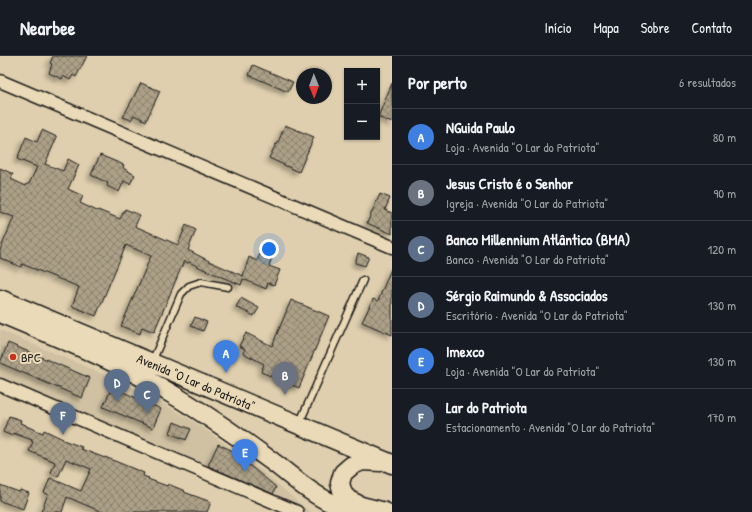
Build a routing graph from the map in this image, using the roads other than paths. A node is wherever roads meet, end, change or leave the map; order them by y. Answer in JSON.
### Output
{"nodes":[{"id":1,"x":0,"y":81,"type":"edge"},
{"id":2,"x":392,"y":247,"type":"edge"},
{"id":3,"x":363,"y":280,"type":"dead end"},
{"id":4,"x":228,"y":287,"type":"dead end"},
{"id":5,"x":0,"y":299,"type":"edge"},
{"id":6,"x":0,"y":313,"type":"edge"},
{"id":7,"x":152,"y":363,"type":"junction"},
{"id":8,"x":0,"y":386,"type":"edge"},
{"id":9,"x":299,"y":425,"type":"junction"},
{"id":10,"x":391,"y":461,"type":"edge"},
{"id":11,"x":296,"y":512,"type":"edge"},
{"id":12,"x":372,"y":512,"type":"edge"},
{"id":13,"x":385,"y":512,"type":"edge"}],
"edges":[{"from":1,"to":2,"type":"street"},
{"from":3,"to":9,"type":"lane"},
{"from":4,"to":7,"type":"lane"},
{"from":5,"to":7,"type":"main road","name":"Avenida \"O Lar do Patriota\""},
{"from":6,"to":12,"type":"main road","name":"Avenida \"O Lar do Patriota\""},
{"from":7,"to":9,"type":"main road","name":"Avenida \"O Lar do Patriota\""},
{"from":8,"to":11,"type":"street"},
{"from":9,"to":10,"type":"main road","name":"Avenida \"O Lar do Patriota\""},
{"from":10,"to":13,"type":"main road"}]}
